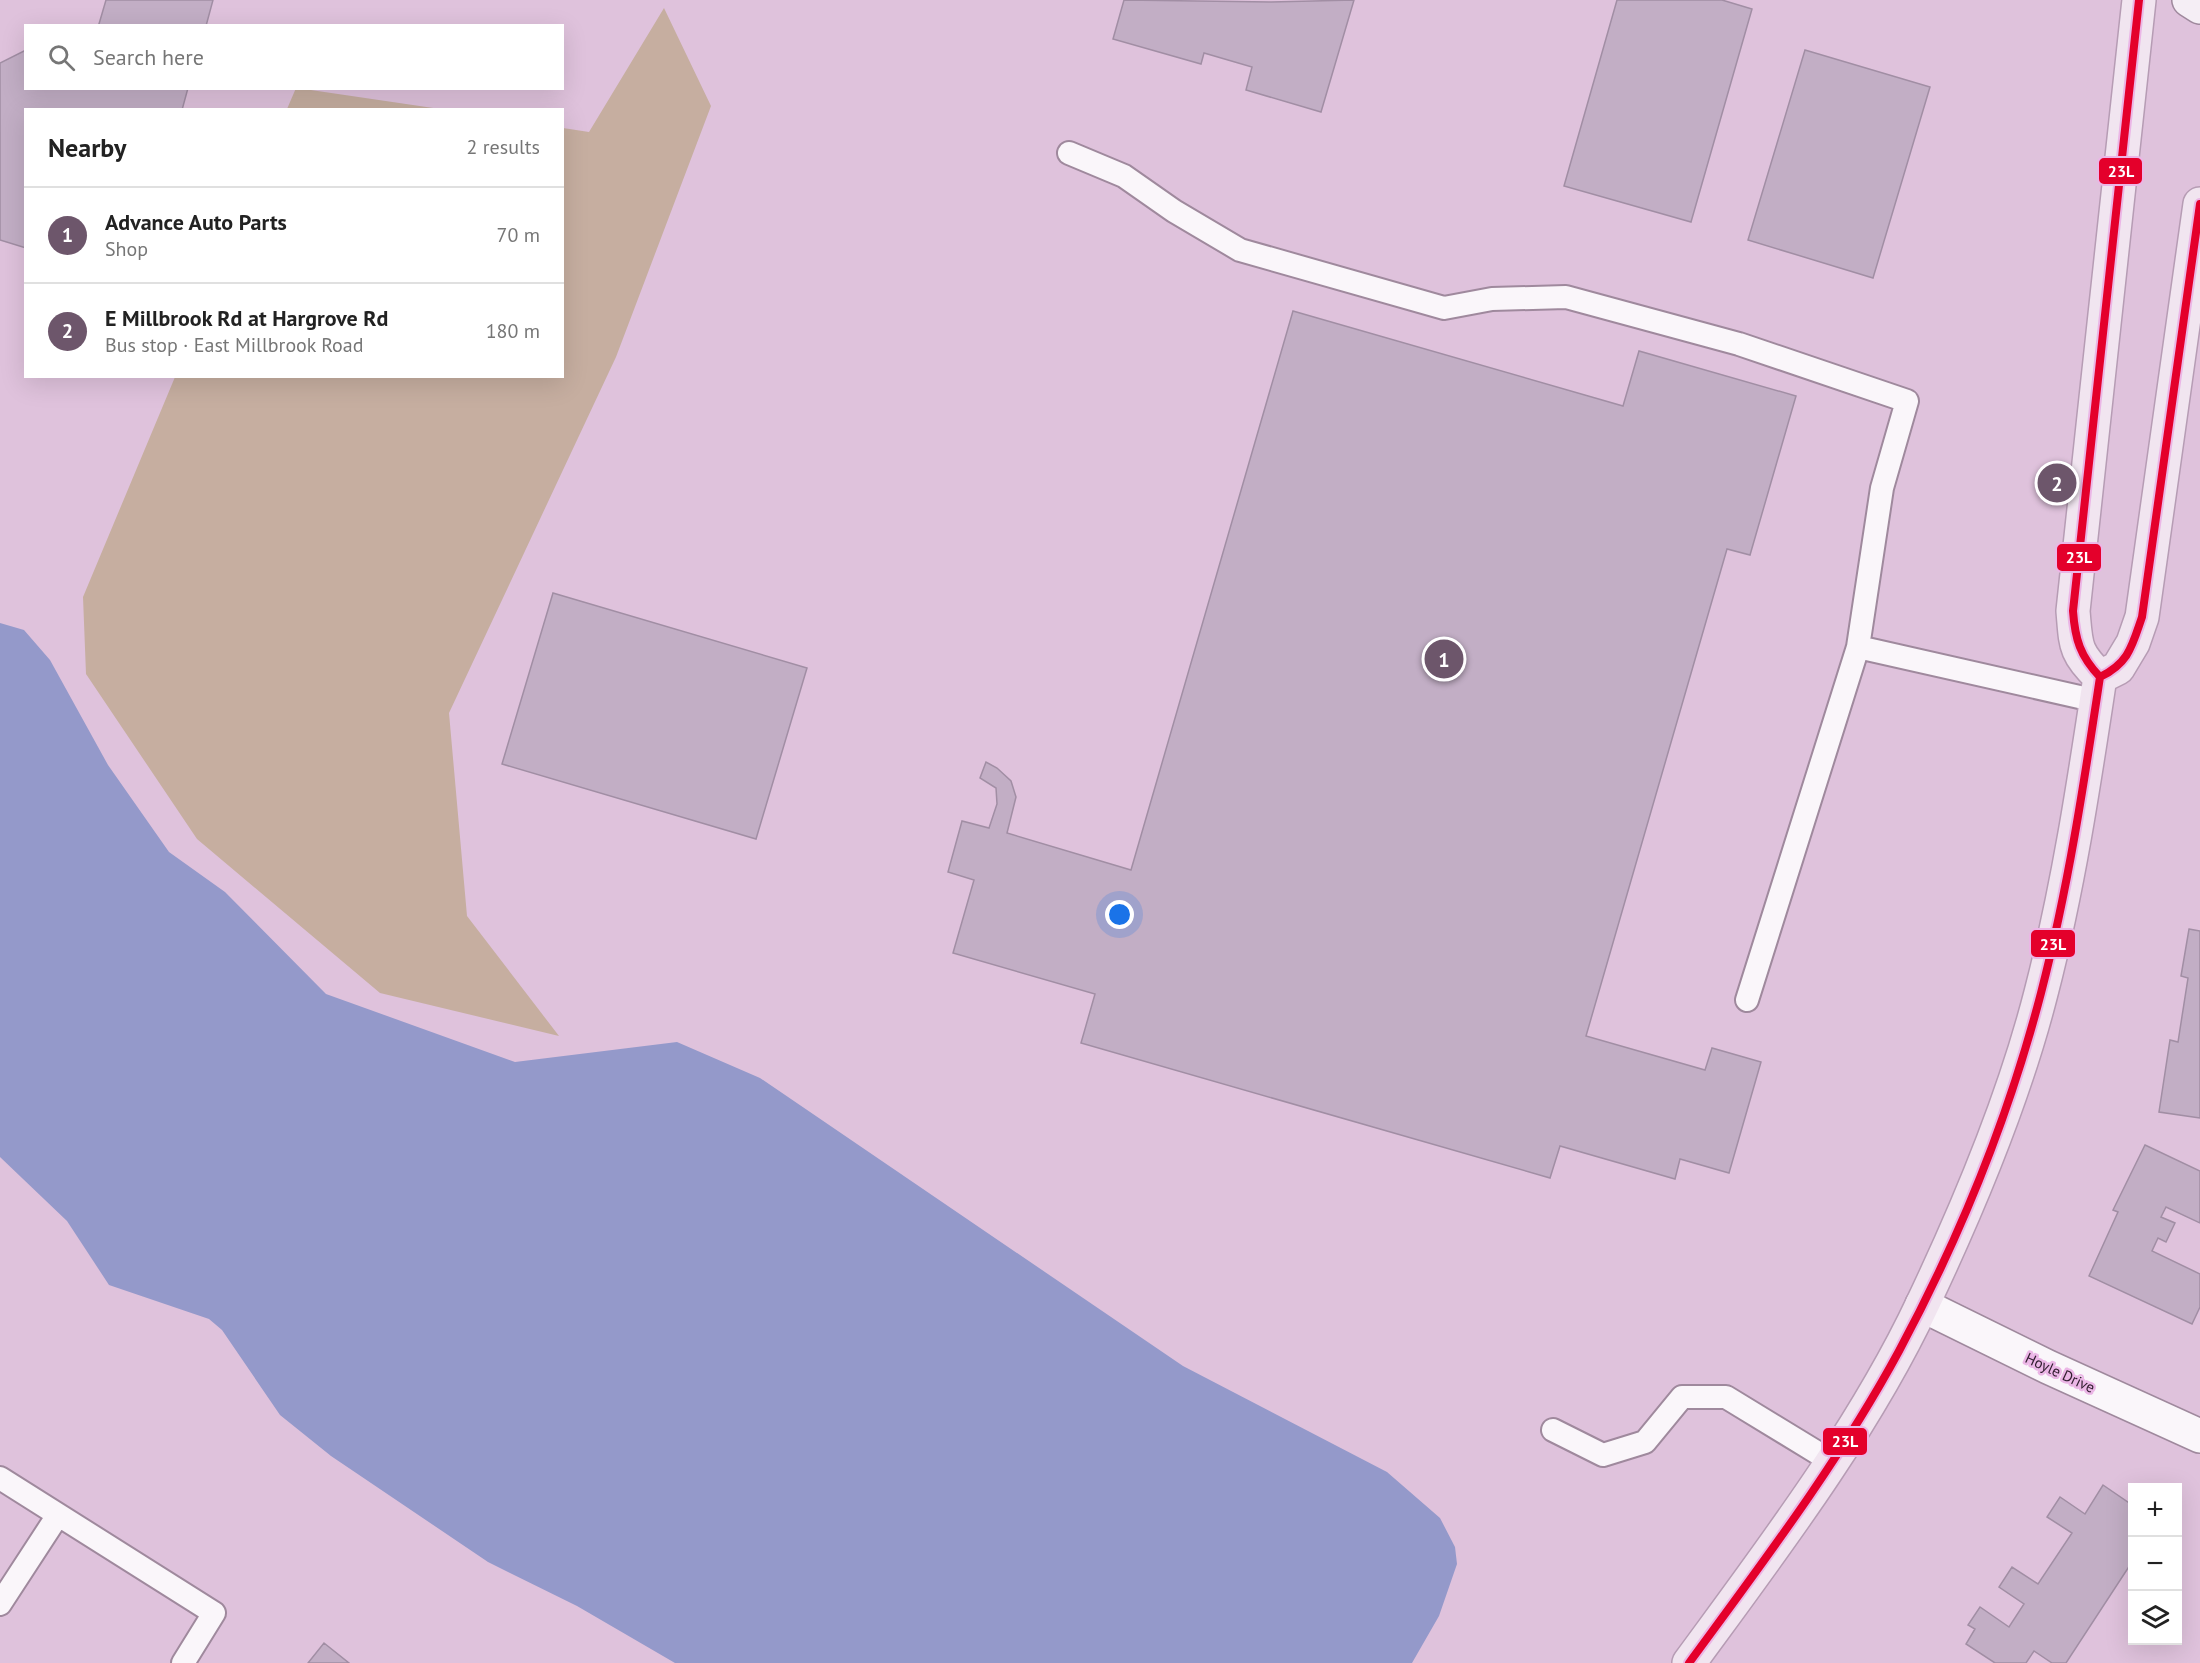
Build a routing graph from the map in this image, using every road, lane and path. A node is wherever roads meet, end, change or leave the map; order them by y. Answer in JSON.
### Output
{"nodes":[{"id":1,"x":2139,"y":0,"type":"edge"},
{"id":2,"x":2189,"y":0,"type":"edge"},
{"id":3,"x":2200,"y":7,"type":"edge"},
{"id":4,"x":1069,"y":153,"type":"dead end"},
{"id":5,"x":2200,"y":204,"type":"edge"},
{"id":6,"x":1858,"y":647,"type":"junction"},
{"id":7,"x":2098,"y":689,"type":"junction"},
{"id":8,"x":1748,"y":1000,"type":"dead end"},
{"id":9,"x":1922,"y":1305,"type":"junction"},
{"id":10,"x":1553,"y":1430,"type":"dead end"},
{"id":11,"x":2200,"y":1436,"type":"edge"},
{"id":12,"x":1831,"y":1461,"type":"junction"},
{"id":13,"x":0,"y":1478,"type":"edge"},
{"id":14,"x":58,"y":1515,"type":"junction"},
{"id":15,"x":0,"y":1604,"type":"edge"},
{"id":16,"x":183,"y":1663,"type":"edge"},
{"id":17,"x":1689,"y":1663,"type":"edge"}],
"edges":[{"from":1,"to":7,"type":"main road"},
{"from":2,"to":3,"type":"street"},
{"from":4,"to":6,"type":"lane"},
{"from":5,"to":7,"type":"main road"},
{"from":6,"to":7,"type":"lane"},
{"from":6,"to":8,"type":"lane"},
{"from":7,"to":9,"type":"main road"},
{"from":9,"to":11,"type":"street","name":"Hoyle Drive"},
{"from":9,"to":12,"type":"main road"},
{"from":10,"to":12,"type":"lane"},
{"from":12,"to":17,"type":"main road"},
{"from":13,"to":14,"type":"lane"},
{"from":14,"to":15,"type":"lane"},
{"from":14,"to":16,"type":"lane"}]}
